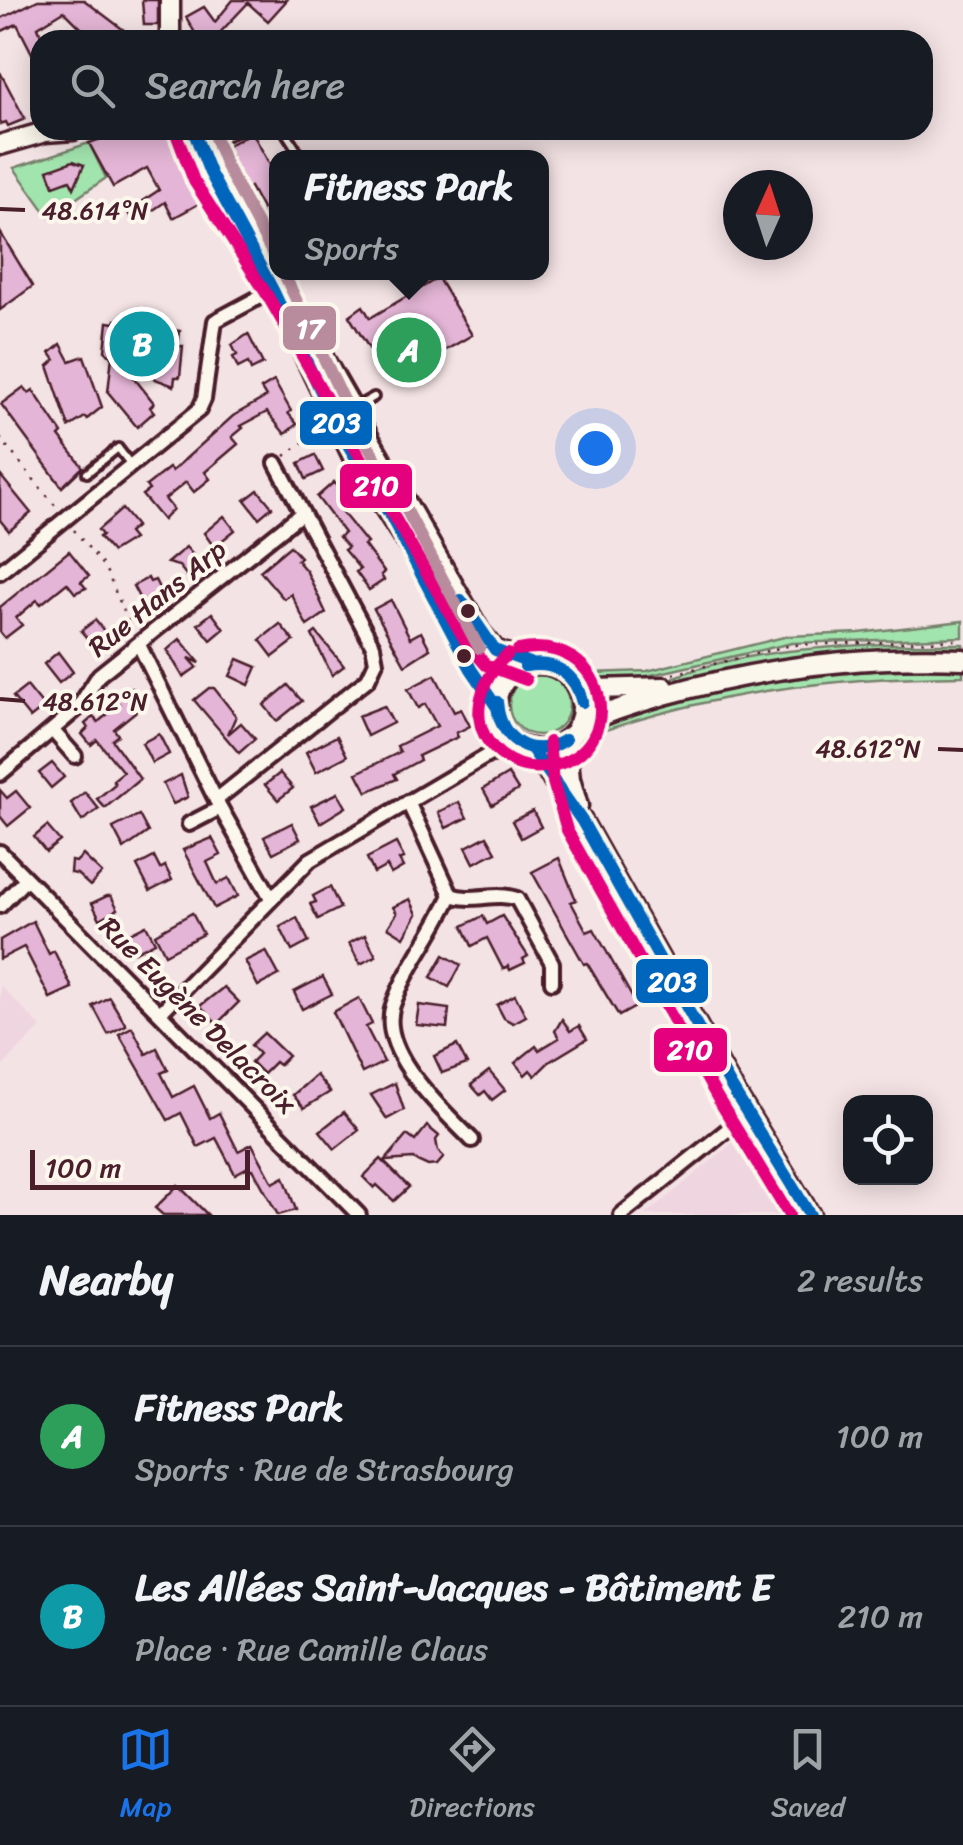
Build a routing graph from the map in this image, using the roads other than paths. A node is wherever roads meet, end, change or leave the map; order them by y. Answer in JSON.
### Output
{"nodes":[{"id":1,"x":170,"y":0,"type":"edge"},
{"id":2,"x":170,"y":30,"type":"edge"},
{"id":3,"x":30,"y":136,"type":"edge"},
{"id":4,"x":198,"y":140,"type":"edge"},
{"id":5,"x":217,"y":140,"type":"edge"},
{"id":6,"x":0,"y":145,"type":"edge"},
{"id":7,"x":201,"y":148,"type":"junction"},
{"id":8,"x":230,"y":206,"type":"junction"},
{"id":9,"x":269,"y":266,"type":"edge"},
{"id":10,"x":278,"y":280,"type":"edge"},
{"id":11,"x":273,"y":290,"type":"junction"},
{"id":12,"x":319,"y":350,"type":"junction"},
{"id":13,"x":314,"y":377,"type":"junction"},
{"id":14,"x":374,"y":396,"type":"dead end"},
{"id":15,"x":352,"y":409,"type":"junction"},
{"id":16,"x":327,"y":416,"type":"junction"},
{"id":17,"x":276,"y":463,"type":"road end"},
{"id":18,"x":131,"y":464,"type":"junction"},
{"id":19,"x":88,"y":473,"type":"dead end"},
{"id":20,"x":302,"y":513,"type":"junction"},
{"id":21,"x":0,"y":572,"type":"edge"},
{"id":22,"x":139,"y":646,"type":"junction"},
{"id":23,"x":530,"y":656,"type":"junction"},
{"id":24,"x":963,"y":659,"type":"edge"},
{"id":25,"x":578,"y":676,"type":"junction"},
{"id":26,"x":709,"y":683,"type":"junction"},
{"id":27,"x":496,"y":700,"type":"junction"},
{"id":28,"x":501,"y":728,"type":"junction"},
{"id":29,"x":53,"y":731,"type":"junction"},
{"id":30,"x":572,"y":734,"type":"junction"},
{"id":31,"x":527,"y":748,"type":"junction"},
{"id":32,"x":493,"y":753,"type":"junction"},
{"id":33,"x":75,"y":756,"type":"dead end"},
{"id":34,"x":0,"y":774,"type":"edge"},
{"id":35,"x":408,"y":802,"type":"junction"},
{"id":36,"x":218,"y":804,"type":"junction"},
{"id":37,"x":582,"y":821,"type":"junction"},
{"id":38,"x":189,"y":824,"type":"dead end"},
{"id":39,"x":0,"y":852,"type":"edge"},
{"id":40,"x":26,"y":879,"type":"junction"},
{"id":41,"x":451,"y":895,"type":"junction"},
{"id":42,"x":271,"y":898,"type":"junction"},
{"id":43,"x":0,"y":906,"type":"edge"},
{"id":44,"x":552,"y":982,"type":"dead end"},
{"id":45,"x":160,"y":1013,"type":"junction"},
{"id":46,"x":747,"y":1114,"type":"junction"},
{"id":47,"x":472,"y":1140,"type":"dead end"},
{"id":48,"x":359,"y":1215,"type":"edge"},
{"id":49,"x":621,"y":1215,"type":"edge"},
{"id":50,"x":810,"y":1215,"type":"edge"}],
"edges":[{"from":1,"to":2,"type":"main road"},
{"from":3,"to":6,"type":"main road"},
{"from":4,"to":7,"type":"main road"},
{"from":5,"to":7,"type":"lane"},
{"from":7,"to":8,"type":"main road"},
{"from":8,"to":9,"type":"main road"},
{"from":8,"to":11,"type":"main road"},
{"from":10,"to":12,"type":"main road"},
{"from":11,"to":13,"type":"main road"},
{"from":11,"to":18,"type":"street"},
{"from":12,"to":13,"type":"main road"},
{"from":12,"to":15,"type":"main road"},
{"from":13,"to":16,"type":"main road"},
{"from":14,"to":15,"type":"lane"},
{"from":15,"to":16,"type":"main road"},
{"from":15,"to":23,"type":"main road"},
{"from":16,"to":27,"type":"main road"},
{"from":17,"to":20,"type":"street"},
{"from":18,"to":19,"type":"lane"},
{"from":18,"to":21,"type":"street"},
{"from":20,"to":22,"type":"street","name":"Rue Hans Arp"},
{"from":20,"to":36,"type":"street"},
{"from":22,"to":29,"type":"street","name":"Rue Hans Arp"},
{"from":22,"to":36,"type":"street"},
{"from":23,"to":25,"type":"main road"},
{"from":23,"to":27,"type":"main road"},
{"from":24,"to":26,"type":"main road"},
{"from":25,"to":26,"type":"main road"},
{"from":25,"to":30,"type":"main road"},
{"from":26,"to":30,"type":"main road"},
{"from":27,"to":28,"type":"main road"},
{"from":28,"to":31,"type":"main road"},
{"from":28,"to":32,"type":"street"},
{"from":29,"to":33,"type":"street"},
{"from":29,"to":34,"type":"street","name":"Rue Hans Arp"},
{"from":30,"to":31,"type":"main road"},
{"from":30,"to":37,"type":"main road"},
{"from":31,"to":32,"type":"street"},
{"from":31,"to":37,"type":"main road"},
{"from":32,"to":35,"type":"street"},
{"from":35,"to":41,"type":"street"},
{"from":35,"to":42,"type":"street"},
{"from":36,"to":38,"type":"street"},
{"from":36,"to":42,"type":"street"},
{"from":37,"to":46,"type":"main road"},
{"from":39,"to":40,"type":"street","name":"Rue Eugène Delacroix"},
{"from":40,"to":43,"type":"street"},
{"from":40,"to":45,"type":"street","name":"Rue Eugène Delacroix"},
{"from":41,"to":44,"type":"street"},
{"from":41,"to":47,"type":"street"},
{"from":42,"to":45,"type":"street"},
{"from":45,"to":48,"type":"street","name":"Rue Eugène Delacroix"},
{"from":46,"to":49,"type":"street"},
{"from":46,"to":50,"type":"main road"}]}
